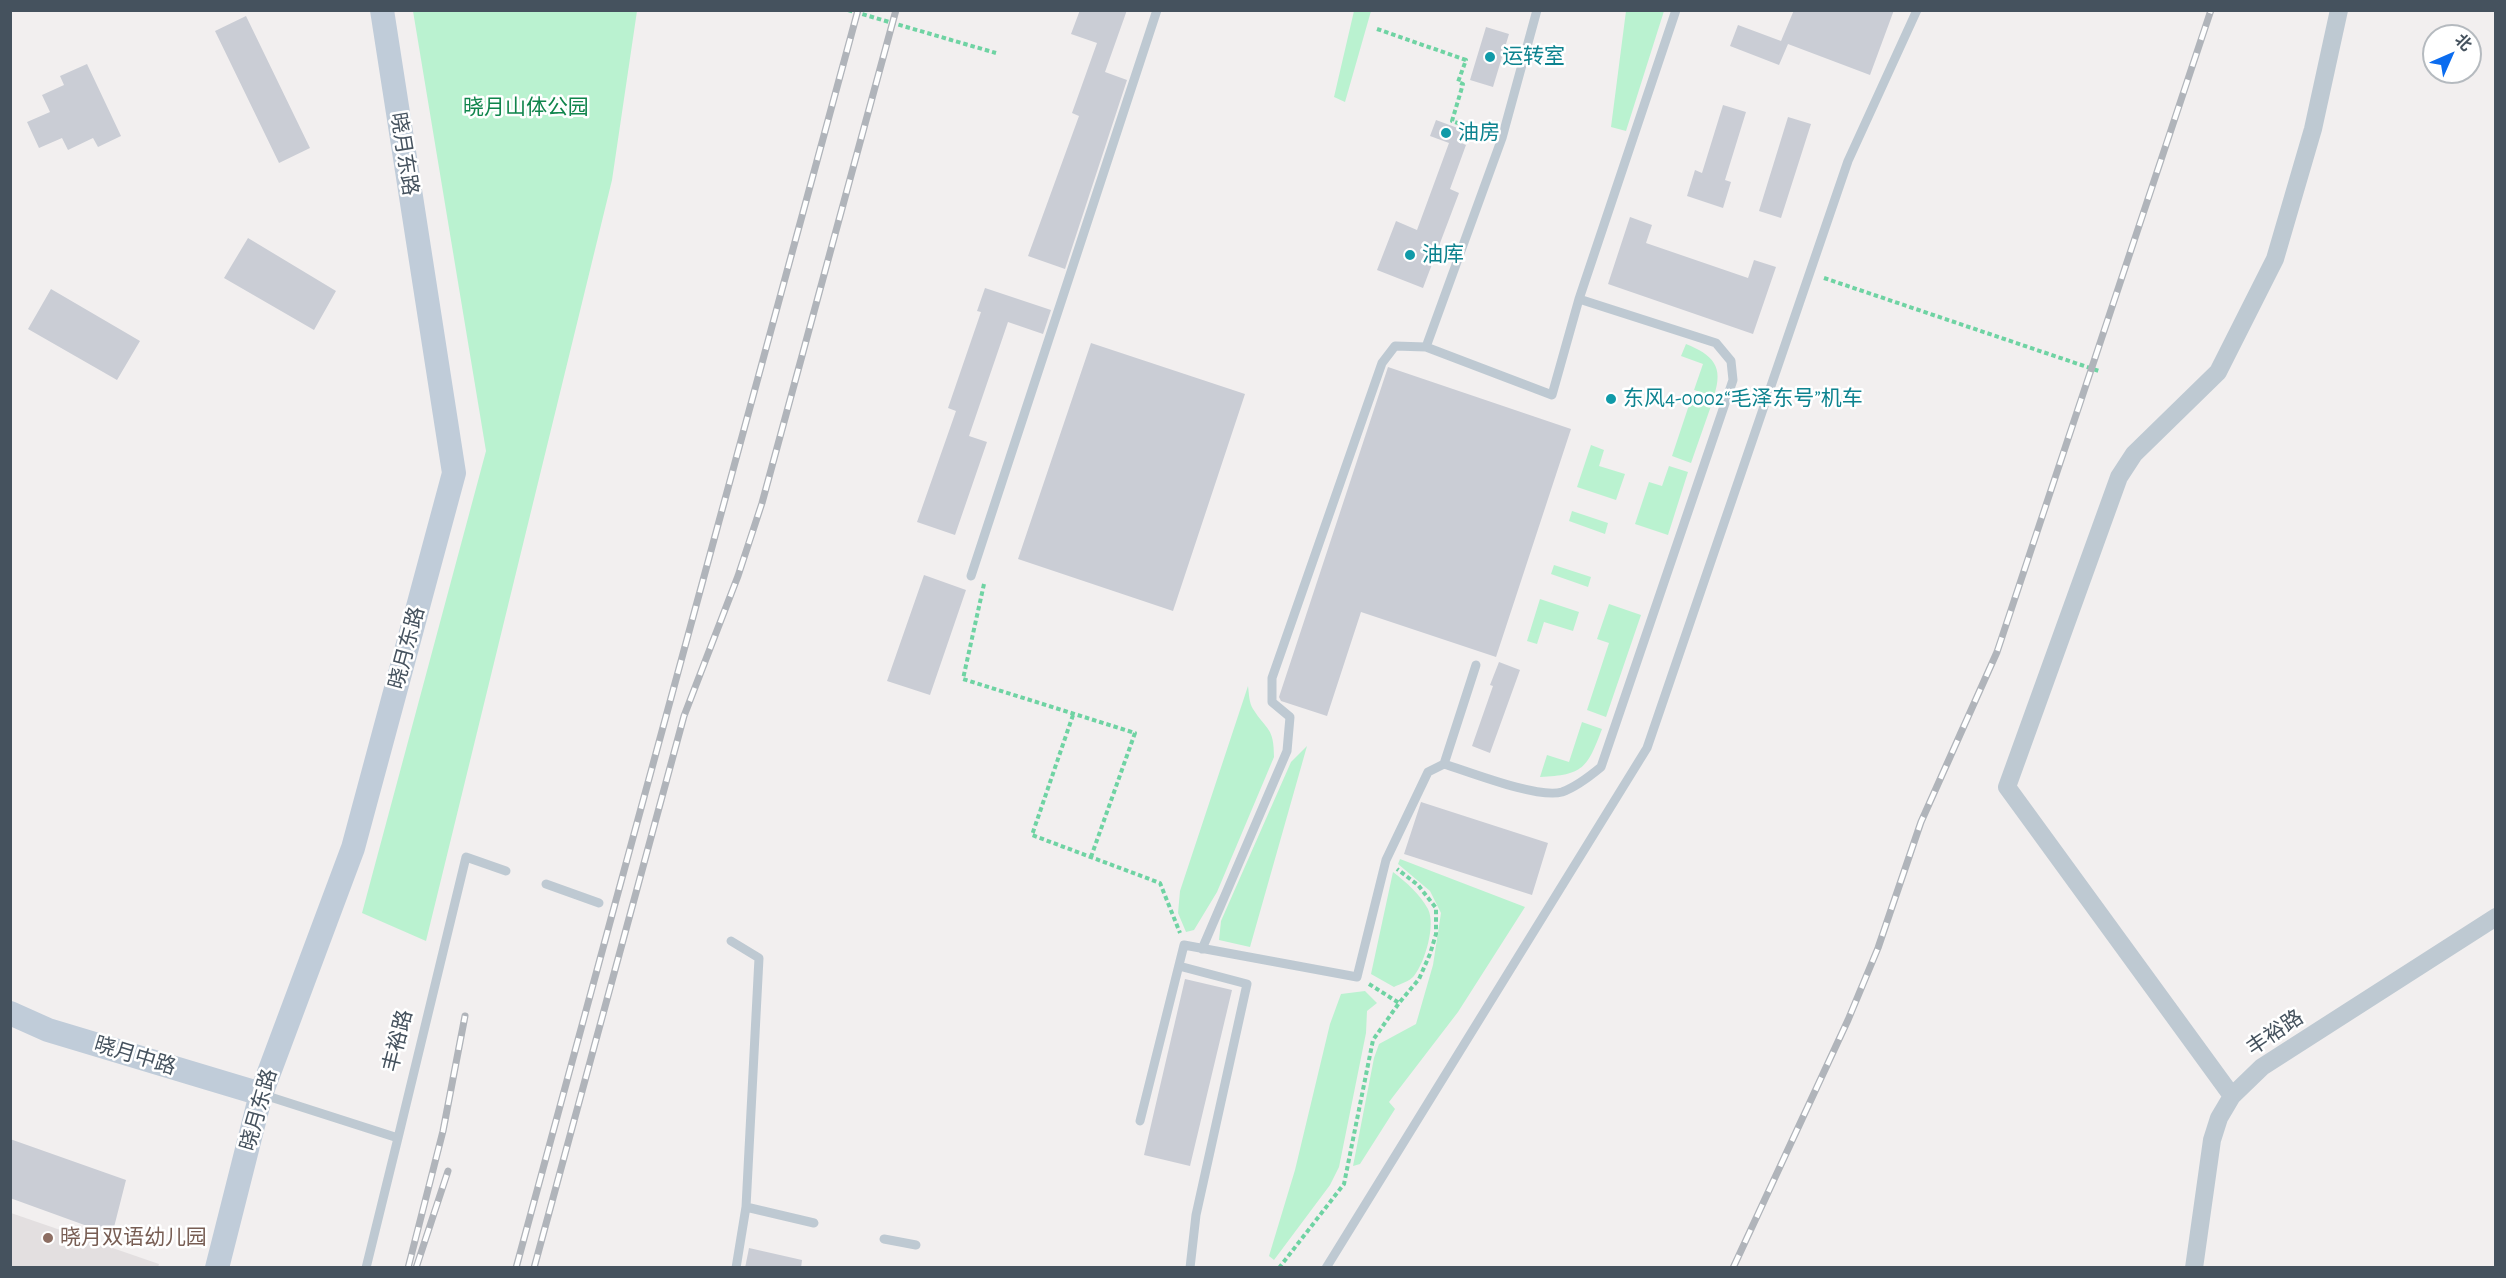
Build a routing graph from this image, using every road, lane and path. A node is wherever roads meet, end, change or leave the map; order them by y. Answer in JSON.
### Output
{"nodes":[{"id":1,"x":382,"y":10,"type":"edge"},
{"id":2,"x":848,"y":10,"type":"edge"},
{"id":3,"x":1157,"y":10,"type":"edge"},
{"id":4,"x":1537,"y":10,"type":"edge"},
{"id":5,"x":1676,"y":10,"type":"edge"},
{"id":6,"x":1917,"y":10,"type":"edge"},
{"id":7,"x":2339,"y":10,"type":"edge"},
{"id":8,"x":1377,"y":28,"type":"dead end"},
{"id":9,"x":996,"y":53,"type":"dead end"},
{"id":10,"x":1502,"y":138,"type":"junction"},
{"id":11,"x":1809,"y":272,"type":"junction"},
{"id":12,"x":1579,"y":299,"type":"junction"},
{"id":13,"x":1426,"y":347,"type":"junction"},
{"id":14,"x":2099,"y":371,"type":"dead end"},
{"id":15,"x":987,"y":574,"type":"dead end"},
{"id":16,"x":971,"y":576,"type":"dead end"},
{"id":17,"x":1476,"y":665,"type":"dead end"},
{"id":18,"x":1073,"y":715,"type":"junction"},
{"id":19,"x":1444,"y":764,"type":"junction"},
{"id":20,"x":1091,"y":857,"type":"junction"},
{"id":21,"x":1386,"y":860,"type":"junction"},
{"id":22,"x":506,"y":870,"type":"dead end"},
{"id":23,"x":546,"y":884,"type":"dead end"},
{"id":24,"x":599,"y":903,"type":"dead end"},
{"id":25,"x":2496,"y":917,"type":"edge"},
{"id":26,"x":731,"y":941,"type":"dead end"},
{"id":27,"x":1184,"y":945,"type":"junction"},
{"id":28,"x":1202,"y":949,"type":"junction"},
{"id":29,"x":1179,"y":966,"type":"junction"},
{"id":30,"x":1357,"y":977,"type":"junction"},
{"id":31,"x":1399,"y":1003,"type":"junction"},
{"id":32,"x":10,"y":1013,"type":"edge"},
{"id":33,"x":261,"y":1094,"type":"junction"},
{"id":34,"x":2232,"y":1096,"type":"junction"},
{"id":35,"x":1140,"y":1121,"type":"dead end"},
{"id":36,"x":398,"y":1138,"type":"junction"},
{"id":37,"x":747,"y":1207,"type":"junction"},
{"id":38,"x":814,"y":1223,"type":"dead end"},
{"id":39,"x":884,"y":1239,"type":"dead end"},
{"id":40,"x":916,"y":1245,"type":"dead end"},
{"id":41,"x":217,"y":1268,"type":"edge"},
{"id":42,"x":366,"y":1268,"type":"edge"},
{"id":43,"x":736,"y":1268,"type":"edge"},
{"id":44,"x":1190,"y":1268,"type":"edge"},
{"id":45,"x":1279,"y":1268,"type":"edge"},
{"id":46,"x":1326,"y":1268,"type":"edge"},
{"id":47,"x":2194,"y":1268,"type":"edge"}],
"edges":[{"from":1,"to":33,"type":"street","name":"晓月东路"},
{"from":2,"to":9,"type":"path"},
{"from":3,"to":16,"type":"lane"},
{"from":4,"to":10,"type":"lane"},
{"from":5,"to":12,"type":"lane"},
{"from":6,"to":11,"type":"lane"},
{"from":7,"to":34,"type":"street"},
{"from":8,"to":10,"type":"path"},
{"from":10,"to":13,"type":"lane"},
{"from":11,"to":14,"type":"path"},
{"from":11,"to":46,"type":"lane"},
{"from":12,"to":13,"type":"lane"},
{"from":12,"to":19,"type":"lane"},
{"from":13,"to":28,"type":"lane"},
{"from":15,"to":18,"type":"path"},
{"from":17,"to":19,"type":"lane"},
{"from":18,"to":20,"type":"path"},
{"from":18,"to":20,"type":"path"},
{"from":19,"to":21,"type":"lane"},
{"from":20,"to":27,"type":"path"},
{"from":21,"to":30,"type":"lane"},
{"from":21,"to":31,"type":"path"},
{"from":22,"to":36,"type":"lane","name":"丰裕路"},
{"from":23,"to":24,"type":"lane"},
{"from":25,"to":34,"type":"street","name":"丰裕路"},
{"from":26,"to":37,"type":"lane"},
{"from":27,"to":28,"type":"lane"},
{"from":27,"to":29,"type":"lane"},
{"from":28,"to":30,"type":"lane"},
{"from":29,"to":35,"type":"lane"},
{"from":29,"to":44,"type":"lane"},
{"from":30,"to":31,"type":"path"},
{"from":31,"to":45,"type":"path"},
{"from":32,"to":33,"type":"street","name":"晓月中路"},
{"from":33,"to":36,"type":"lane"},
{"from":33,"to":41,"type":"street","name":"晓月东路"},
{"from":34,"to":47,"type":"street","name":"丰裕路"},
{"from":36,"to":42,"type":"lane"},
{"from":37,"to":38,"type":"lane"},
{"from":37,"to":43,"type":"lane"},
{"from":39,"to":40,"type":"lane"}]}
